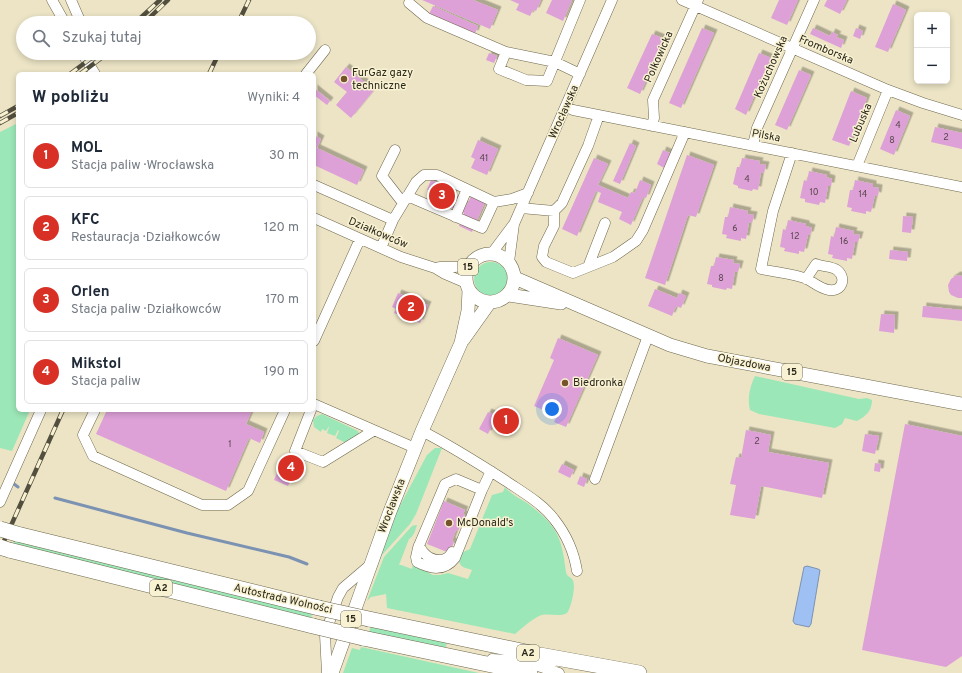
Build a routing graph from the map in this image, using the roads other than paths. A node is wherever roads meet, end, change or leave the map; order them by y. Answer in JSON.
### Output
{"nodes":[{"id":1,"x":52,"y":0,"type":"edge"},
{"id":2,"x":71,"y":0,"type":"edge"},
{"id":3,"x":580,"y":0,"type":"edge"},
{"id":4,"x":612,"y":0,"type":"edge"},
{"id":5,"x":682,"y":0,"type":"edge"},
{"id":6,"x":814,"y":0,"type":"edge"},
{"id":7,"x":409,"y":3,"type":"dead end"},
{"id":8,"x":697,"y":3,"type":"edge"},
{"id":9,"x":61,"y":16,"type":"edge"},
{"id":10,"x":78,"y":16,"type":"edge"},
{"id":11,"x":793,"y":49,"type":"junction"},
{"id":12,"x":325,"y":50,"type":"dead end"},
{"id":13,"x":506,"y":52,"type":"junction"},
{"id":14,"x":86,"y":60,"type":"edge"},
{"id":15,"x":555,"y":62,"type":"junction"},
{"id":16,"x":93,"y":72,"type":"edge"},
{"id":17,"x":308,"y":72,"type":"edge"},
{"id":18,"x":580,"y":74,"type":"junction"},
{"id":19,"x":888,"y":90,"type":"junction"},
{"id":20,"x":566,"y":107,"type":"junction"},
{"id":21,"x":599,"y":115,"type":"junction"},
{"id":22,"x":962,"y":115,"type":"edge"},
{"id":23,"x":652,"y":126,"type":"junction"},
{"id":24,"x":685,"y":132,"type":"junction"},
{"id":25,"x":753,"y":145,"type":"junction"},
{"id":26,"x":395,"y":150,"type":"dead end"},
{"id":27,"x":792,"y":153,"type":"junction"},
{"id":28,"x":856,"y":166,"type":"junction"},
{"id":29,"x":316,"y":186,"type":"edge"},
{"id":30,"x":962,"y":187,"type":"edge"},
{"id":31,"x":467,"y":189,"type":"junction"},
{"id":32,"x":528,"y":193,"type":"junction"},
{"id":33,"x":405,"y":199,"type":"junction"},
{"id":34,"x":494,"y":202,"type":"junction"},
{"id":35,"x":521,"y":208,"type":"junction"},
{"id":36,"x":554,"y":211,"type":"junction"},
{"id":37,"x":456,"y":216,"type":"junction"},
{"id":38,"x":316,"y":219,"type":"edge"},
{"id":39,"x":393,"y":220,"type":"junction"},
{"id":40,"x":605,"y":223,"type":"dead end"},
{"id":41,"x":514,"y":224,"type":"junction"},
{"id":42,"x":360,"y":239,"type":"junction"},
{"id":43,"x":381,"y":248,"type":"junction"},
{"id":44,"x":492,"y":253,"type":"junction"},
{"id":45,"x":509,"y":262,"type":"junction"},
{"id":46,"x":469,"y":265,"type":"junction"},
{"id":47,"x":588,"y":267,"type":"junction"},
{"id":48,"x":434,"y":268,"type":"junction"},
{"id":49,"x":515,"y":278,"type":"junction"},
{"id":50,"x":806,"y":279,"type":"dead end"},
{"id":51,"x":467,"y":286,"type":"junction"},
{"id":52,"x":508,"y":295,"type":"junction"},
{"id":53,"x":490,"y":302,"type":"junction"},
{"id":54,"x":580,"y":306,"type":"junction"},
{"id":55,"x":648,"y":336,"type":"junction"},
{"id":56,"x":316,"y":337,"type":"edge"},
{"id":57,"x":461,"y":343,"type":"junction"},
{"id":58,"x":962,"y":404,"type":"edge"},
{"id":59,"x":316,"y":405,"type":"edge"},
{"id":60,"x":40,"y":412,"type":"edge"},
{"id":61,"x":94,"y":412,"type":"edge"},
{"id":62,"x":284,"y":412,"type":"edge"},
{"id":63,"x":310,"y":412,"type":"edge"},
{"id":64,"x":422,"y":430,"type":"junction"},
{"id":65,"x":373,"y":431,"type":"junction"},
{"id":66,"x":415,"y":448,"type":"junction"},
{"id":67,"x":491,"y":471,"type":"junction"},
{"id":68,"x":595,"y":479,"type":"dead end"},
{"id":69,"x":482,"y":490,"type":"junction"},
{"id":70,"x":0,"y":502,"type":"edge"},
{"id":71,"x":0,"y":530,"type":"edge"},
{"id":72,"x":5,"y":549,"type":"edge"},
{"id":73,"x":370,"y":564,"type":"junction"},
{"id":74,"x":577,"y":571,"type":"dead end"},
{"id":75,"x":451,"y":637,"type":"junction"},
{"id":76,"x":527,"y":667,"type":"edge"},
{"id":77,"x":606,"y":667,"type":"junction"},
{"id":78,"x":327,"y":673,"type":"edge"},
{"id":79,"x":332,"y":673,"type":"edge"},
{"id":80,"x":559,"y":673,"type":"edge"},
{"id":81,"x":639,"y":673,"type":"edge"}],
"edges":[{"from":1,"to":9,"type":"street"},
{"from":2,"to":10,"type":"street"},
{"from":3,"to":15,"type":"street"},
{"from":4,"to":18,"type":"street","name":"Wrocławska"},
{"from":5,"to":8,"type":"street","name":"Fromborska"},
{"from":6,"to":11,"type":"street","name":"Kożuchowska"},
{"from":7,"to":13,"type":"street"},
{"from":8,"to":11,"type":"street","name":"Fromborska"},
{"from":8,"to":23,"type":"street","name":"Polkowicka"},
{"from":11,"to":19,"type":"street","name":"Fromborska"},
{"from":11,"to":25,"type":"street","name":"Kożuchowska"},
{"from":12,"to":17,"type":"street"},
{"from":13,"to":15,"type":"street"},
{"from":13,"to":15,"type":"street"},
{"from":14,"to":16,"type":"street"},
{"from":15,"to":18,"type":"street"},
{"from":18,"to":20,"type":"street","name":"Wrocławska"},
{"from":19,"to":22,"type":"street","name":"Fromborska"},
{"from":19,"to":28,"type":"street","name":"Lubuska"},
{"from":20,"to":21,"type":"street","name":"Pilska"},
{"from":20,"to":32,"type":"street","name":"Wrocławska"},
{"from":21,"to":23,"type":"street","name":"Pilska"},
{"from":21,"to":36,"type":"street"},
{"from":23,"to":24,"type":"street","name":"Pilska"},
{"from":24,"to":25,"type":"street","name":"Pilska"},
{"from":24,"to":47,"type":"street"},
{"from":25,"to":27,"type":"street","name":"Pilska"},
{"from":26,"to":33,"type":"street"},
{"from":27,"to":28,"type":"street","name":"Pilska"},
{"from":27,"to":50,"type":"street"},
{"from":28,"to":30,"type":"street","name":"Pilska"},
{"from":29,"to":39,"type":"street"},
{"from":31,"to":33,"type":"street"},
{"from":31,"to":34,"type":"street"},
{"from":31,"to":37,"type":"street"},
{"from":32,"to":34,"type":"street"},
{"from":32,"to":35,"type":"street","name":"Wrocławska"},
{"from":33,"to":37,"type":"street"},
{"from":33,"to":39,"type":"street"},
{"from":34,"to":37,"type":"street"},
{"from":35,"to":36,"type":"street"},
{"from":35,"to":41,"type":"street","name":"Wrocławska"},
{"from":36,"to":47,"type":"street"},
{"from":38,"to":42,"type":"street","name":"Działkowców"},
{"from":39,"to":43,"type":"street"},
{"from":40,"to":47,"type":"street"},
{"from":41,"to":44,"type":"street","name":"Wrocławska"},
{"from":41,"to":45,"type":"street","name":"Wrocławska"},
{"from":42,"to":43,"type":"street","name":"Działkowców"},
{"from":42,"to":56,"type":"street"},
{"from":43,"to":48,"type":"street","name":"Działkowców"},
{"from":44,"to":45,"type":"main road","number":"15"},
{"from":44,"to":46,"type":"main road","number":"15"},
{"from":45,"to":49,"type":"main road"},
{"from":46,"to":48,"type":"street","name":"Działkowców"},
{"from":46,"to":51,"type":"main road","number":"15"},
{"from":48,"to":51,"type":"street","name":"Działkowców"},
{"from":49,"to":52,"type":"main road"},
{"from":49,"to":54,"type":"main road","name":"Objazdowa","number":"15"},
{"from":51,"to":53,"type":"main road","number":"15"},
{"from":51,"to":57,"type":"main road","name":"Wrocławska","number":"15"},
{"from":52,"to":53,"type":"main road","number":"15"},
{"from":52,"to":54,"type":"main road","name":"Objazdowa","number":"15"},
{"from":53,"to":57,"type":"main road","name":"Wrocławska","number":"15"},
{"from":54,"to":55,"type":"main road","name":"Objazdowa","number":"15"},
{"from":55,"to":58,"type":"main road","name":"Objazdowa","number":"15"},
{"from":55,"to":68,"type":"street"},
{"from":57,"to":64,"type":"main road","name":"Wrocławska","number":"15"},
{"from":59,"to":65,"type":"street"},
{"from":60,"to":70,"type":"street"},
{"from":61,"to":62,"type":"street"},
{"from":63,"to":65,"type":"street"},
{"from":64,"to":66,"type":"main road","name":"Wrocławska","number":"15"},
{"from":64,"to":67,"type":"street"},
{"from":65,"to":66,"type":"street"},
{"from":66,"to":73,"type":"main road","name":"Wrocławska","number":"15"},
{"from":67,"to":69,"type":"street"},
{"from":67,"to":74,"type":"street"},
{"from":69,"to":69,"type":"street"},
{"from":71,"to":75,"type":"highway","name":"Autostrada Wolności","number":"A2","bridge":true},
{"from":72,"to":76,"type":"highway","name":"Autostrada Wolności","number":"A2","bridge":true},
{"from":73,"to":78,"type":"street"},
{"from":73,"to":79,"type":"main road","name":"Wrocławska","number":"15"},
{"from":75,"to":76,"type":"street"},
{"from":75,"to":77,"type":"highway","name":"Autostrada Wolności","number":"A2"},
{"from":76,"to":77,"type":"street"},
{"from":76,"to":80,"type":"street"},
{"from":77,"to":81,"type":"highway","name":"Autostrada Wolności","number":"A2"}]}
